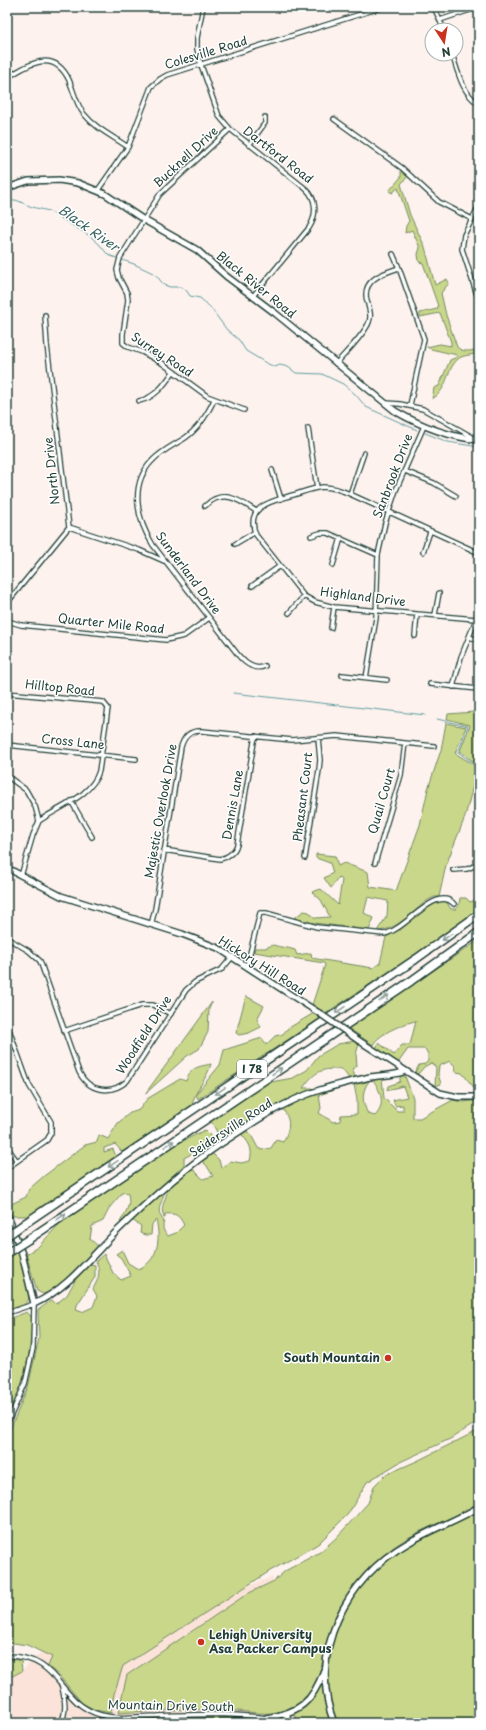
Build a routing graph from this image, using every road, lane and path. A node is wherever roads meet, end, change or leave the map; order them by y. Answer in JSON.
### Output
{"nodes":[{"id":1,"x":203,"y":7,"type":"edge"},
{"id":2,"x":383,"y":7,"type":"edge"},
{"id":3,"x":434,"y":7,"type":"edge"},
{"id":4,"x":479,"y":7,"type":"edge"},
{"id":5,"x":440,"y":20,"type":"joint"},
{"id":6,"x":455,"y":62,"type":"edge"},
{"id":7,"x":201,"y":65,"type":"junction"},
{"id":8,"x":7,"y":78,"type":"edge"},
{"id":9,"x":479,"y":104,"type":"edge"},
{"id":10,"x":265,"y":118,"type":"dead end"},
{"id":11,"x":334,"y":119,"type":"dead end"},
{"id":12,"x":230,"y":129,"type":"junction"},
{"id":13,"x":249,"y":144,"type":"junction"},
{"id":14,"x":128,"y":147,"type":"junction"},
{"id":15,"x":7,"y":188,"type":"edge"},
{"id":16,"x":98,"y":190,"type":"junction"},
{"id":17,"x":479,"y":206,"type":"edge"},
{"id":18,"x":472,"y":219,"type":"junction"},
{"id":19,"x":144,"y":220,"type":"junction"},
{"id":20,"x":392,"y":254,"type":"dead end"},
{"id":21,"x":399,"y":268,"type":"junction"},
{"id":22,"x":253,"y":296,"type":"junction"},
{"id":23,"x":479,"y":301,"type":"edge"},
{"id":24,"x":44,"y":314,"type":"dead end"},
{"id":25,"x":336,"y":364,"type":"junction"},
{"id":26,"x":173,"y":372,"type":"junction"},
{"id":27,"x":214,"y":400,"type":"junction"},
{"id":28,"x":139,"y":401,"type":"dead end"},
{"id":29,"x":386,"y":403,"type":"junction"},
{"id":30,"x":410,"y":405,"type":"junction"},
{"id":31,"x":244,"y":410,"type":"dead end"},
{"id":32,"x":424,"y":426,"type":"junction"},
{"id":33,"x":308,"y":428,"type":"dead end"},
{"id":34,"x":478,"y":440,"type":"edge"},
{"id":35,"x":364,"y":453,"type":"dead end"},
{"id":36,"x":272,"y":470,"type":"dead end"},
{"id":37,"x":405,"y":471,"type":"junction"},
{"id":38,"x":317,"y":488,"type":"junction"},
{"id":39,"x":350,"y":494,"type":"junction"},
{"id":40,"x":456,"y":496,"type":"dead end"},
{"id":41,"x":281,"y":499,"type":"junction"},
{"id":42,"x":205,"y":506,"type":"dead end"},
{"id":43,"x":256,"y":511,"type":"junction"},
{"id":44,"x":388,"y":512,"type":"junction"},
{"id":45,"x":69,"y":527,"type":"junction"},
{"id":46,"x":255,"y":532,"type":"junction"},
{"id":47,"x":430,"y":532,"type":"junction"},
{"id":48,"x":311,"y":536,"type":"dead end"},
{"id":49,"x":341,"y":538,"type":"junction"},
{"id":50,"x":235,"y":544,"type":"dead end"},
{"id":51,"x":423,"y":552,"type":"dead end"},
{"id":52,"x":479,"y":553,"type":"edge"},
{"id":53,"x":378,"y":555,"type":"junction"},
{"id":54,"x":167,"y":563,"type":"junction"},
{"id":55,"x":333,"y":565,"type":"dead end"},
{"id":56,"x":280,"y":566,"type":"junction"},
{"id":57,"x":252,"y":586,"type":"dead end"},
{"id":58,"x":438,"y":593,"type":"dead end"},
{"id":59,"x":304,"y":596,"type":"junction"},
{"id":60,"x":7,"y":604,"type":"edge"},
{"id":61,"x":334,"y":607,"type":"junction"},
{"id":62,"x":376,"y":610,"type":"junction"},
{"id":63,"x":479,"y":612,"type":"edge"},
{"id":64,"x":289,"y":613,"type":"dead end"},
{"id":65,"x":417,"y":614,"type":"junction"},
{"id":66,"x":435,"y":615,"type":"junction"},
{"id":67,"x":7,"y":618,"type":"edge"},
{"id":68,"x":209,"y":618,"type":"junction"},
{"id":69,"x":476,"y":619,"type":"junction"},
{"id":70,"x":331,"y":628,"type":"dead end"},
{"id":71,"x":415,"y":636,"type":"dead end"},
{"id":72,"x":469,"y":637,"type":"junction"},
{"id":73,"x":479,"y":640,"type":"edge"},
{"id":74,"x":265,"y":666,"type":"dead end"},
{"id":75,"x":342,"y":675,"type":"dead end"},
{"id":76,"x":366,"y":678,"type":"junction"},
{"id":77,"x":387,"y":680,"type":"dead end"},
{"id":78,"x":430,"y":684,"type":"dead end"},
{"id":79,"x":454,"y":686,"type":"junction"},
{"id":80,"x":478,"y":689,"type":"dead end"},
{"id":81,"x":7,"y":693,"type":"edge"},
{"id":82,"x":254,"y":736,"type":"junction"},
{"id":83,"x":318,"y":738,"type":"junction"},
{"id":84,"x":405,"y":743,"type":"junction"},
{"id":85,"x":7,"y":745,"type":"edge"},
{"id":86,"x":434,"y":746,"type":"dead end"},
{"id":87,"x":101,"y":754,"type":"junction"},
{"id":88,"x":136,"y":759,"type":"dead end"},
{"id":89,"x":7,"y":776,"type":"edge"},
{"id":90,"x":71,"y":801,"type":"junction"},
{"id":91,"x":39,"y":821,"type":"junction"},
{"id":92,"x":92,"y":837,"type":"dead end"},
{"id":93,"x":164,"y":850,"type":"junction"},
{"id":94,"x":305,"y":858,"type":"dead end"},
{"id":95,"x":375,"y":863,"type":"dead end"},
{"id":96,"x":479,"y":864,"type":"edge"},
{"id":97,"x":7,"y":868,"type":"edge"},
{"id":98,"x":453,"y":870,"type":"dead end"},
{"id":99,"x":21,"y":876,"type":"junction"},
{"id":100,"x":454,"y":904,"type":"dead end"},
{"id":101,"x":479,"y":914,"type":"edge"},
{"id":102,"x":151,"y":925,"type":"junction"},
{"id":103,"x":479,"y":932,"type":"edge"},
{"id":104,"x":7,"y":938,"type":"edge"},
{"id":105,"x":233,"y":956,"type":"junction"},
{"id":106,"x":247,"y":965,"type":"junction"},
{"id":107,"x":171,"y":1014,"type":"junction"},
{"id":108,"x":7,"y":1025,"type":"edge"},
{"id":109,"x":64,"y":1032,"type":"junction"},
{"id":110,"x":405,"y":1071,"type":"junction"},
{"id":111,"x":479,"y":1097,"type":"edge"},
{"id":112,"x":7,"y":1147,"type":"edge"},
{"id":113,"x":17,"y":1161,"type":"junction"},
{"id":114,"x":7,"y":1168,"type":"edge"},
{"id":115,"x":7,"y":1213,"type":"edge"},
{"id":116,"x":7,"y":1236,"type":"edge"},
{"id":117,"x":7,"y":1254,"type":"edge"},
{"id":118,"x":34,"y":1304,"type":"junction"},
{"id":119,"x":7,"y":1313,"type":"edge"},
{"id":120,"x":7,"y":1424,"type":"edge"},
{"id":121,"x":479,"y":1507,"type":"edge"},
{"id":122,"x":7,"y":1656,"type":"edge"},
{"id":123,"x":325,"y":1665,"type":"junction"},
{"id":124,"x":62,"y":1685,"type":"junction"},
{"id":125,"x":287,"y":1714,"type":"junction"},
{"id":126,"x":116,"y":1718,"type":"junction"},
{"id":127,"x":266,"y":1718,"type":"junction"},
{"id":128,"x":62,"y":1722,"type":"edge"},
{"id":129,"x":90,"y":1723,"type":"edge"},
{"id":130,"x":289,"y":1723,"type":"edge"},
{"id":131,"x":334,"y":1723,"type":"edge"}],
"edges":[{"from":1,"to":7,"type":"street","name":"Dartford Road"},
{"from":2,"to":7,"type":"street","name":"Colesville Road"},
{"from":3,"to":5,"type":"street"},
{"from":4,"to":5,"type":"street"},
{"from":6,"to":9,"type":"street"},
{"from":7,"to":12,"type":"street","name":"Dartford Road"},
{"from":7,"to":14,"type":"street","name":"Colesville Road"},
{"from":8,"to":14,"type":"street"},
{"from":10,"to":13,"type":"street"},
{"from":11,"to":18,"type":"street"},
{"from":12,"to":13,"type":"street","name":"Dartford Road"},
{"from":12,"to":19,"type":"street","name":"Bucknell Drive"},
{"from":13,"to":22,"type":"street","name":"Dartford Road"},
{"from":14,"to":16,"type":"street","name":"Colesville Road"},
{"from":15,"to":16,"type":"street","name":"Black River Road"},
{"from":16,"to":19,"type":"street","name":"Black River Road"},
{"from":17,"to":18,"type":"street"},
{"from":18,"to":23,"type":"street"},
{"from":19,"to":22,"type":"street","name":"Black River Road"},
{"from":19,"to":26,"type":"street","name":"Surrey Road"},
{"from":20,"to":21,"type":"street"},
{"from":21,"to":25,"type":"street"},
{"from":21,"to":30,"type":"street"},
{"from":22,"to":25,"type":"street","name":"Black River Road"},
{"from":24,"to":45,"type":"street","name":"North Drive"},
{"from":25,"to":29,"type":"street","name":"Black River Road"},
{"from":26,"to":27,"type":"street","name":"Surrey Road"},
{"from":26,"to":28,"type":"street"},
{"from":27,"to":31,"type":"street","name":"Surrey Road"},
{"from":27,"to":54,"type":"street","name":"Sunderland Drive"},
{"from":29,"to":30,"type":"street"},
{"from":29,"to":32,"type":"street","name":"Black River Road"},
{"from":30,"to":34,"type":"street"},
{"from":32,"to":34,"type":"street","name":"Black River Road"},
{"from":32,"to":37,"type":"street","name":"Sanbrook Drive"},
{"from":33,"to":38,"type":"street"},
{"from":35,"to":39,"type":"street"},
{"from":36,"to":41,"type":"street"},
{"from":37,"to":40,"type":"street"},
{"from":37,"to":44,"type":"street","name":"Sanbrook Drive"},
{"from":38,"to":39,"type":"street"},
{"from":38,"to":41,"type":"street"},
{"from":39,"to":44,"type":"street"},
{"from":41,"to":43,"type":"street"},
{"from":42,"to":43,"type":"street"},
{"from":43,"to":46,"type":"street"},
{"from":44,"to":47,"type":"street"},
{"from":44,"to":53,"type":"street","name":"Sanbrook Drive"},
{"from":45,"to":54,"type":"street"},
{"from":45,"to":60,"type":"street"},
{"from":46,"to":50,"type":"street"},
{"from":46,"to":56,"type":"street","name":"Highland Drive"},
{"from":47,"to":51,"type":"street"},
{"from":47,"to":52,"type":"street"},
{"from":48,"to":49,"type":"street"},
{"from":49,"to":53,"type":"street"},
{"from":49,"to":55,"type":"street"},
{"from":53,"to":62,"type":"street","name":"Sanbrook Drive"},
{"from":54,"to":68,"type":"street","name":"Sunderland Drive"},
{"from":56,"to":57,"type":"street"},
{"from":56,"to":59,"type":"street","name":"Highland Drive"},
{"from":58,"to":66,"type":"street"},
{"from":59,"to":61,"type":"street","name":"Highland Drive"},
{"from":59,"to":64,"type":"street"},
{"from":61,"to":62,"type":"street","name":"Highland Drive"},
{"from":61,"to":70,"type":"street"},
{"from":62,"to":65,"type":"street","name":"Highland Drive"},
{"from":62,"to":76,"type":"street","name":"Sanbrook Drive"},
{"from":63,"to":69,"type":"street"},
{"from":65,"to":66,"type":"street","name":"Highland Drive"},
{"from":65,"to":71,"type":"street"},
{"from":66,"to":69,"type":"street","name":"Highland Drive"},
{"from":67,"to":68,"type":"street","name":"Quarter Mile Road"},
{"from":68,"to":74,"type":"street","name":"Sunderland Drive"},
{"from":69,"to":72,"type":"street"},
{"from":72,"to":73,"type":"street"},
{"from":72,"to":79,"type":"street"},
{"from":75,"to":76,"type":"street"},
{"from":76,"to":77,"type":"street"},
{"from":78,"to":79,"type":"street"},
{"from":79,"to":80,"type":"street"},
{"from":81,"to":87,"type":"street","name":"Hilltop Road"},
{"from":82,"to":83,"type":"street","name":"Majestic Overlook Drive"},
{"from":82,"to":93,"type":"street","name":"Majestic Overlook Drive"},
{"from":82,"to":93,"type":"street","name":"Dennis Lane"},
{"from":83,"to":84,"type":"street","name":"Majestic Overlook Drive"},
{"from":83,"to":94,"type":"street","name":"Pheasant Court"},
{"from":84,"to":86,"type":"street","name":"Majestic Overlook Drive"},
{"from":84,"to":95,"type":"street","name":"Quail Court"},
{"from":85,"to":87,"type":"street","name":"Cross Lane"},
{"from":87,"to":88,"type":"street","name":"Cross Lane"},
{"from":87,"to":90,"type":"street","name":"Hilltop Road"},
{"from":89,"to":91,"type":"street"},
{"from":90,"to":91,"type":"street","name":"Hilltop Road"},
{"from":90,"to":92,"type":"street"},
{"from":91,"to":99,"type":"street"},
{"from":93,"to":102,"type":"street","name":"Majestic Overlook Drive"},
{"from":96,"to":98,"type":"street"},
{"from":97,"to":99,"type":"street","name":"Hickory Hill Road"},
{"from":99,"to":102,"type":"street","name":"Hickory Hill Road"},
{"from":100,"to":106,"type":"street"},
{"from":101,"to":116,"type":"highway","number":"I 78","one_way":true,"bridge":true},
{"from":102,"to":105,"type":"street","name":"Hickory Hill Road"},
{"from":117,"to":103,"type":"highway","number":"I 78","one_way":true,"bridge":true},
{"from":104,"to":109,"type":"street","name":"Woodfield Drive"},
{"from":105,"to":106,"type":"street","name":"Hickory Hill Road"},
{"from":105,"to":107,"type":"street","name":"Woodfield Drive"},
{"from":106,"to":110,"type":"street","name":"Hickory Hill Road","bridge":true},
{"from":107,"to":109,"type":"street"},
{"from":107,"to":109,"type":"street","name":"Woodfield Drive"},
{"from":108,"to":113,"type":"street"},
{"from":110,"to":111,"type":"street"},
{"from":110,"to":118,"type":"street","name":"Seidersville Road"},
{"from":112,"to":113,"type":"street"},
{"from":113,"to":114,"type":"street"},
{"from":115,"to":118,"type":"street"},
{"from":118,"to":119,"type":"street"},
{"from":118,"to":120,"type":"street"},
{"from":121,"to":123,"type":"street"},
{"from":122,"to":124,"type":"street","name":"Mountain Drive South"},
{"from":123,"to":125,"type":"street"},
{"from":123,"to":131,"type":"street"},
{"from":124,"to":126,"type":"street","name":"Mountain Drive South"},
{"from":124,"to":128,"type":"street","name":"Mountain Drive South"},
{"from":125,"to":127,"type":"street"},
{"from":125,"to":130,"type":"street"},
{"from":126,"to":127,"type":"street","name":"Mountain Drive South"},
{"from":126,"to":129,"type":"street"},
{"from":127,"to":130,"type":"street","name":"Mountain Drive South"}]}
